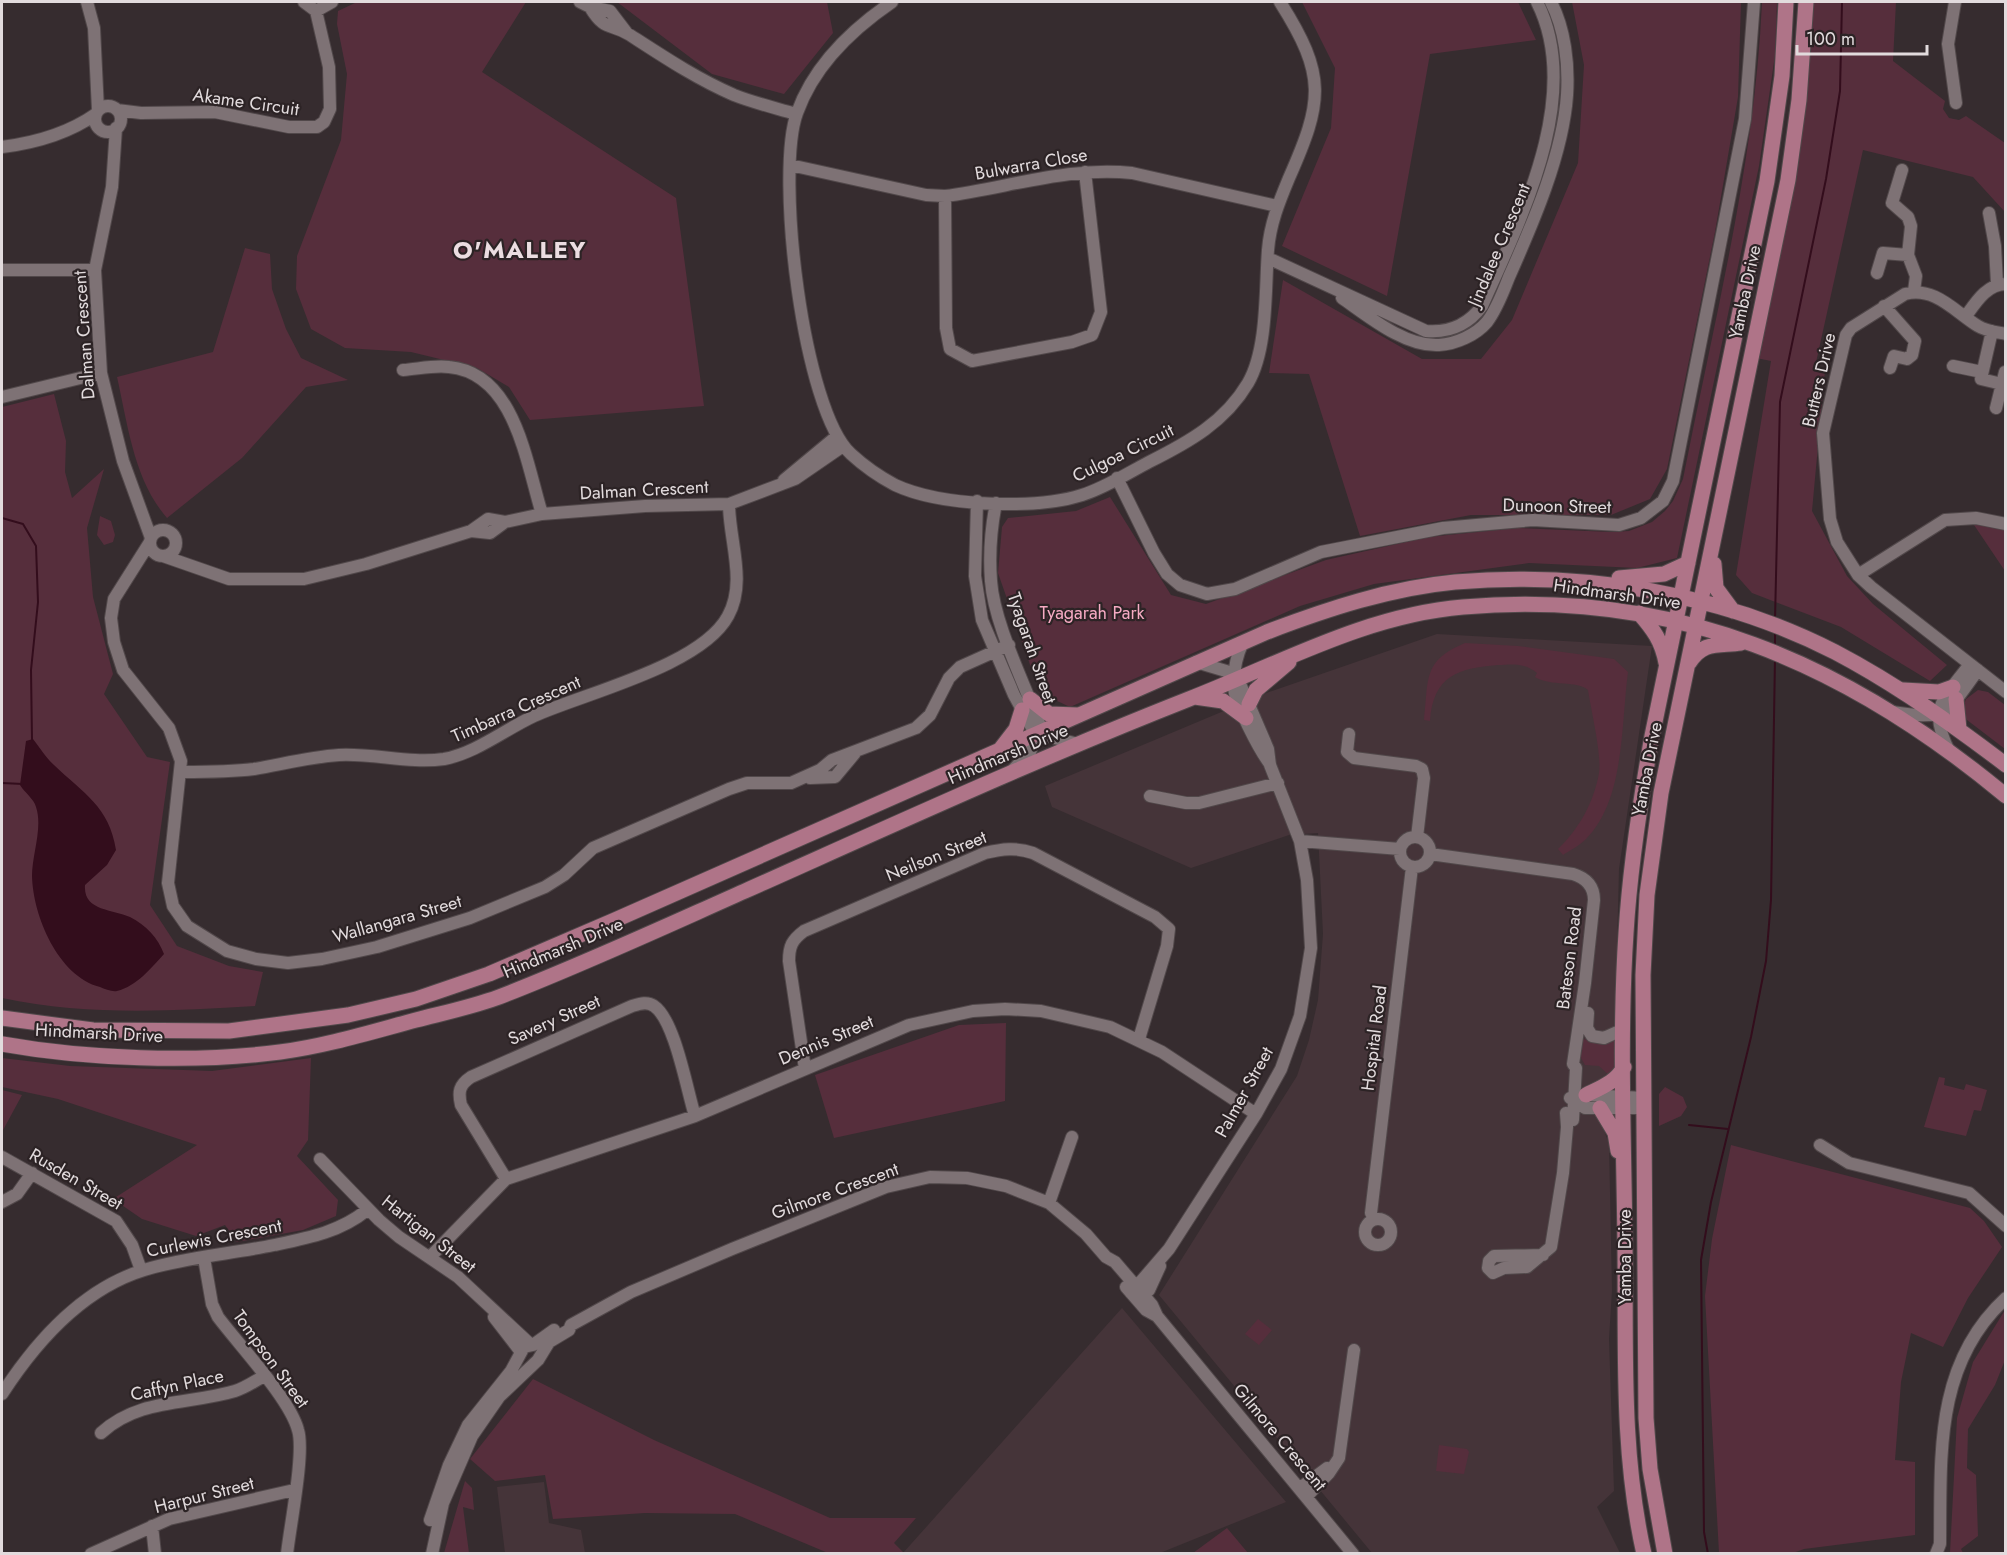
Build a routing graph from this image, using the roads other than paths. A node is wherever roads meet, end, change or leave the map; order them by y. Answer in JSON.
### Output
{"nodes":[{"id":1,"x":87,"y":2,"type":"edge"},
{"id":2,"x":304,"y":2,"type":"edge"},
{"id":3,"x":332,"y":2,"type":"edge"},
{"id":4,"x":892,"y":2,"type":"edge"},
{"id":5,"x":1281,"y":2,"type":"edge"},
{"id":6,"x":1536,"y":2,"type":"edge"},
{"id":7,"x":1551,"y":2,"type":"edge"},
{"id":8,"x":1754,"y":2,"type":"edge"},
{"id":9,"x":1786,"y":2,"type":"edge"},
{"id":10,"x":1806,"y":2,"type":"edge"},
{"id":11,"x":1955,"y":2,"type":"edge"},
{"id":12,"x":585,"y":4,"type":"edge"},
{"id":13,"x":316,"y":11,"type":"junction"},
{"id":14,"x":1956,"y":103,"type":"dead end"},
{"id":15,"x":796,"y":114,"type":"junction"},
{"id":16,"x":110,"y":115,"type":"junction"},
{"id":17,"x":78,"y":127,"type":"junction"},
{"id":18,"x":101,"y":129,"type":"junction"},
{"id":19,"x":2,"y":147,"type":"edge"},
{"id":20,"x":113,"y":149,"type":"junction"},
{"id":21,"x":790,"y":165,"type":"junction"},
{"id":22,"x":1902,"y":170,"type":"dead end"},
{"id":23,"x":1085,"y":172,"type":"junction"},
{"id":24,"x":945,"y":196,"type":"junction"},
{"id":25,"x":1277,"y":206,"type":"junction"},
{"id":26,"x":1989,"y":213,"type":"dead end"},
{"id":27,"x":1908,"y":255,"type":"junction"},
{"id":28,"x":1268,"y":258,"type":"junction"},
{"id":29,"x":2,"y":270,"type":"edge"},
{"id":30,"x":95,"y":270,"type":"junction"},
{"id":31,"x":1877,"y":273,"type":"dead end"},
{"id":32,"x":2001,"y":284,"type":"edge"},
{"id":33,"x":1324,"y":285,"type":"junction"},
{"id":34,"x":1914,"y":291,"type":"junction"},
{"id":35,"x":1884,"y":306,"type":"junction"},
{"id":36,"x":1966,"y":316,"type":"junction"},
{"id":37,"x":1992,"y":332,"type":"junction"},
{"id":38,"x":2006,"y":334,"type":"edge"},
{"id":39,"x":1953,"y":366,"type":"dead end"},
{"id":40,"x":1890,"y":368,"type":"dead end"},
{"id":41,"x":403,"y":370,"type":"dead end"},
{"id":42,"x":1982,"y":372,"type":"junction"},
{"id":43,"x":101,"y":373,"type":"junction"},
{"id":44,"x":2004,"y":378,"type":"edge"},
{"id":45,"x":2,"y":397,"type":"edge"},
{"id":46,"x":1996,"y":408,"type":"dead end"},
{"id":47,"x":840,"y":441,"type":"junction"},
{"id":48,"x":1117,"y":478,"type":"junction"},
{"id":49,"x":977,"y":501,"type":"junction"},
{"id":50,"x":996,"y":502,"type":"junction"},
{"id":51,"x":729,"y":504,"type":"junction"},
{"id":52,"x":144,"y":514,"type":"junction"},
{"id":53,"x":542,"y":514,"type":"junction"},
{"id":54,"x":2006,"y":524,"type":"edge"},
{"id":55,"x":164,"y":530,"type":"junction"},
{"id":56,"x":1713,"y":537,"type":"junction"},
{"id":57,"x":150,"y":540,"type":"junction"},
{"id":58,"x":176,"y":546,"type":"junction"},
{"id":59,"x":161,"y":556,"type":"junction"},
{"id":60,"x":1688,"y":563,"type":"junction"},
{"id":61,"x":136,"y":565,"type":"junction"},
{"id":62,"x":190,"y":566,"type":"junction"},
{"id":63,"x":1858,"y":575,"type":"junction"},
{"id":64,"x":1596,"y":583,"type":"junction"},
{"id":65,"x":1681,"y":598,"type":"junction"},
{"id":66,"x":1700,"y":603,"type":"junction"},
{"id":67,"x":1733,"y":611,"type":"junction"},
{"id":68,"x":1639,"y":613,"type":"junction"},
{"id":69,"x":1676,"y":621,"type":"junction"},
{"id":70,"x":1695,"y":626,"type":"junction"},
{"id":71,"x":1243,"y":642,"type":"junction"},
{"id":72,"x":1754,"y":643,"type":"junction"},
{"id":73,"x":1010,"y":645,"type":"junction"},
{"id":74,"x":996,"y":651,"type":"junction"},
{"id":75,"x":1300,"y":652,"type":"junction"},
{"id":76,"x":1196,"y":662,"type":"junction"},
{"id":77,"x":1687,"y":665,"type":"junction"},
{"id":78,"x":1974,"y":667,"type":"junction"},
{"id":79,"x":1667,"y":672,"type":"junction"},
{"id":80,"x":1234,"y":680,"type":"junction"},
{"id":81,"x":1900,"y":690,"type":"junction"},
{"id":82,"x":2006,"y":692,"type":"edge"},
{"id":83,"x":1955,"y":693,"type":"junction"},
{"id":84,"x":1195,"y":697,"type":"junction"},
{"id":85,"x":1026,"y":705,"type":"junction"},
{"id":86,"x":1247,"y":711,"type":"junction"},
{"id":87,"x":1890,"y":712,"type":"junction"},
{"id":88,"x":1937,"y":714,"type":"junction"},
{"id":89,"x":1080,"y":716,"type":"junction"},
{"id":90,"x":1959,"y":729,"type":"junction"},
{"id":91,"x":1039,"y":734,"type":"junction"},
{"id":92,"x":1348,"y":734,"type":"dead end"},
{"id":93,"x":1079,"y":745,"type":"junction"},
{"id":94,"x":999,"y":751,"type":"junction"},
{"id":95,"x":1951,"y":754,"type":"junction"},
{"id":96,"x":2006,"y":765,"type":"edge"},
{"id":97,"x":182,"y":772,"type":"junction"},
{"id":98,"x":1010,"y":774,"type":"junction"},
{"id":99,"x":1278,"y":783,"type":"junction"},
{"id":100,"x":1150,"y":796,"type":"dead end"},
{"id":101,"x":2006,"y":796,"type":"edge"},
{"id":102,"x":1417,"y":837,"type":"junction"},
{"id":103,"x":1300,"y":841,"type":"junction"},
{"id":104,"x":1400,"y":849,"type":"junction"},
{"id":105,"x":1430,"y":854,"type":"junction"},
{"id":106,"x":1412,"y":867,"type":"junction"},
{"id":107,"x":1583,"y":1001,"type":"junction"},
{"id":108,"x":2,"y":1018,"type":"edge"},
{"id":109,"x":1624,"y":1029,"type":"junction"},
{"id":110,"x":1139,"y":1039,"type":"junction"},
{"id":111,"x":2,"y":1044,"type":"edge"},
{"id":112,"x":1624,"y":1066,"type":"junction"},
{"id":113,"x":805,"y":1069,"type":"junction"},
{"id":114,"x":1581,"y":1100,"type":"junction"},
{"id":115,"x":1624,"y":1103,"type":"junction"},
{"id":116,"x":1644,"y":1103,"type":"junction"},
{"id":117,"x":1256,"y":1114,"type":"junction"},
{"id":118,"x":695,"y":1116,"type":"junction"},
{"id":119,"x":1570,"y":1124,"type":"junction"},
{"id":120,"x":1072,"y":1137,"type":"dead end"},
{"id":121,"x":1820,"y":1145,"type":"dead end"},
{"id":122,"x":2,"y":1157,"type":"edge"},
{"id":123,"x":320,"y":1159,"type":"dead end"},
{"id":124,"x":32,"y":1173,"type":"junction"},
{"id":125,"x":1624,"y":1176,"type":"junction"},
{"id":126,"x":506,"y":1179,"type":"junction"},
{"id":127,"x":2,"y":1202,"type":"edge"},
{"id":128,"x":1049,"y":1203,"type":"junction"},
{"id":129,"x":367,"y":1210,"type":"junction"},
{"id":130,"x":1373,"y":1218,"type":"dead end"},
{"id":131,"x":2006,"y":1226,"type":"edge"},
{"id":132,"x":1544,"y":1255,"type":"dead end"},
{"id":133,"x":431,"y":1256,"type":"junction"},
{"id":134,"x":204,"y":1258,"type":"junction"},
{"id":135,"x":141,"y":1270,"type":"junction"},
{"id":136,"x":1137,"y":1294,"type":"junction"},
{"id":137,"x":2006,"y":1298,"type":"edge"},
{"id":138,"x":1353,"y":1350,"type":"dead end"},
{"id":139,"x":530,"y":1352,"type":"junction"},
{"id":140,"x":264,"y":1376,"type":"junction"},
{"id":141,"x":2,"y":1394,"type":"edge"},
{"id":142,"x":495,"y":1394,"type":"junction"},
{"id":143,"x":101,"y":1433,"type":"dead end"},
{"id":144,"x":294,"y":1490,"type":"junction"},
{"id":145,"x":1304,"y":1492,"type":"junction"},
{"id":146,"x":152,"y":1526,"type":"junction"},
{"id":147,"x":1936,"y":1553,"type":"edge"},
{"id":148,"x":91,"y":1554,"type":"edge"},
{"id":149,"x":155,"y":1554,"type":"edge"},
{"id":150,"x":287,"y":1554,"type":"edge"},
{"id":151,"x":424,"y":1554,"type":"edge"},
{"id":152,"x":432,"y":1554,"type":"edge"},
{"id":153,"x":1353,"y":1554,"type":"edge"},
{"id":154,"x":1644,"y":1554,"type":"edge"},
{"id":155,"x":1665,"y":1554,"type":"edge"}],
"edges":[{"from":1,"to":16,"type":"street","name":"Dalman Crescent"},
{"from":2,"to":13,"type":"street"},
{"from":3,"to":13,"type":"street"},
{"from":4,"to":15,"type":"street","name":"Culgoa Circuit"},
{"from":5,"to":25,"type":"street","name":"Culgoa Circuit"},
{"from":6,"to":33,"type":"street","name":"Jindalee Crescent"},
{"from":7,"to":33,"type":"street","name":"Jindalee Crescent"},
{"from":8,"to":48,"type":"street","name":"Dunoon Street"},
{"from":9,"to":60,"type":"main road","name":"Yamba Drive"},
{"from":10,"to":56,"type":"main road","name":"Yamba Drive"},
{"from":11,"to":14,"type":"street"},
{"from":12,"to":15,"type":"street"},
{"from":13,"to":16,"type":"street","name":"Akame Circuit"},
{"from":15,"to":21,"type":"street","name":"Culgoa Circuit"},
{"from":16,"to":17,"type":"street","name":"Akame Circuit"},
{"from":16,"to":18,"type":"street"},
{"from":16,"to":18,"type":"street","name":"Akame Circuit"},
{"from":16,"to":20,"type":"street","name":"Dalman Crescent"},
{"from":17,"to":18,"type":"street","name":"Akame Circuit"},
{"from":17,"to":19,"type":"street","name":"Akame Circuit"},
{"from":18,"to":20,"type":"street"},
{"from":20,"to":30,"type":"street","name":"Dalman Crescent"},
{"from":21,"to":24,"type":"street","name":"Bulwarra Close"},
{"from":21,"to":47,"type":"street","name":"Culgoa Circuit"},
{"from":22,"to":27,"type":"street"},
{"from":23,"to":24,"type":"street","name":"Bulwarra Close"},
{"from":23,"to":24,"type":"street"},
{"from":23,"to":25,"type":"street","name":"Bulwarra Close"},
{"from":25,"to":28,"type":"street","name":"Culgoa Circuit"},
{"from":26,"to":32,"type":"street"},
{"from":27,"to":31,"type":"street"},
{"from":27,"to":34,"type":"street"},
{"from":28,"to":33,"type":"street","name":"Jindalee Crescent"},
{"from":28,"to":48,"type":"street","name":"Culgoa Circuit"},
{"from":29,"to":30,"type":"street"},
{"from":30,"to":43,"type":"street","name":"Dalman Crescent"},
{"from":32,"to":36,"type":"street"},
{"from":34,"to":35,"type":"street","name":"Butters Drive"},
{"from":34,"to":36,"type":"street"},
{"from":35,"to":40,"type":"street"},
{"from":35,"to":63,"type":"street","name":"Butters Drive"},
{"from":36,"to":37,"type":"street"},
{"from":37,"to":38,"type":"street"},
{"from":37,"to":42,"type":"street"},
{"from":39,"to":42,"type":"street"},
{"from":41,"to":53,"type":"street"},
{"from":42,"to":44,"type":"street"},
{"from":43,"to":45,"type":"street"},
{"from":43,"to":52,"type":"street","name":"Dalman Crescent"},
{"from":44,"to":46,"type":"street"},
{"from":47,"to":49,"type":"street","name":"Culgoa Circuit"},
{"from":47,"to":51,"type":"street","name":"Dalman Crescent"},
{"from":48,"to":50,"type":"street","name":"Culgoa Circuit"},
{"from":49,"to":50,"type":"street","name":"Culgoa Circuit"},
{"from":49,"to":74,"type":"street","name":"Tyagarah Street"},
{"from":50,"to":73,"type":"street","name":"Tyagarah Street"},
{"from":51,"to":53,"type":"street","name":"Dalman Crescent"},
{"from":51,"to":97,"type":"street","name":"Timbarra Crescent"},
{"from":52,"to":55,"type":"street","name":"Dalman Crescent"},
{"from":52,"to":57,"type":"street","name":"Dalman Crescent"},
{"from":53,"to":62,"type":"street","name":"Dalman Crescent"},
{"from":54,"to":63,"type":"street"},
{"from":55,"to":57,"type":"street"},
{"from":55,"to":58,"type":"street"},
{"from":56,"to":66,"type":"main road","name":"Yamba Drive"},
{"from":56,"to":67,"type":"main road"},
{"from":57,"to":59,"type":"street"},
{"from":57,"to":61,"type":"street","name":"Wallangara Street"},
{"from":58,"to":59,"type":"street"},
{"from":58,"to":62,"type":"street"},
{"from":59,"to":61,"type":"street"},
{"from":59,"to":62,"type":"street","name":"Dalman Crescent"},
{"from":60,"to":64,"type":"main road"},
{"from":60,"to":65,"type":"main road","name":"Yamba Drive"},
{"from":61,"to":97,"type":"street","name":"Wallangara Street"},
{"from":63,"to":78,"type":"street","name":"Butters Drive"},
{"from":64,"to":65,"type":"main road","name":"Hindmarsh Drive"},
{"from":64,"to":71,"type":"main road","name":"Hindmarsh Drive"},
{"from":65,"to":66,"type":"main road","name":"Hindmarsh Drive"},
{"from":65,"to":69,"type":"main road","name":"Yamba Drive"},
{"from":66,"to":67,"type":"main road","name":"Hindmarsh Drive"},
{"from":66,"to":70,"type":"main road","name":"Yamba Drive"},
{"from":67,"to":81,"type":"main road","name":"Hindmarsh Drive"},
{"from":68,"to":69,"type":"main road","name":"Hindmarsh Drive"},
{"from":68,"to":75,"type":"main road","name":"Hindmarsh Drive"},
{"from":68,"to":79,"type":"main road"},
{"from":69,"to":70,"type":"main road","name":"Hindmarsh Drive"},
{"from":69,"to":79,"type":"main road","name":"Yamba Drive"},
{"from":70,"to":72,"type":"main road","name":"Hindmarsh Drive"},
{"from":70,"to":77,"type":"main road","name":"Yamba Drive"},
{"from":71,"to":76,"type":"main road","name":"Hindmarsh Drive"},
{"from":71,"to":80,"type":"street"},
{"from":72,"to":77,"type":"main road"},
{"from":72,"to":87,"type":"main road","name":"Hindmarsh Drive"},
{"from":73,"to":74,"type":"street","name":"Wallangara Street"},
{"from":73,"to":85,"type":"street","name":"Tyagarah Street"},
{"from":74,"to":85,"type":"street","name":"Tyagarah Street"},
{"from":74,"to":97,"type":"street","name":"Wallangara Street"},
{"from":75,"to":80,"type":"main road","name":"Hindmarsh Drive"},
{"from":75,"to":86,"type":"main road"},
{"from":76,"to":80,"type":"street","name":"Palmer Street"},
{"from":76,"to":89,"type":"main road","name":"Hindmarsh Drive"},
{"from":77,"to":116,"type":"main road","name":"Yamba Drive"},
{"from":78,"to":82,"type":"street","name":"Butters Drive"},
{"from":78,"to":83,"type":"street"},
{"from":79,"to":109,"type":"main road","name":"Yamba Drive"},
{"from":80,"to":84,"type":"main road","name":"Hindmarsh Drive"},
{"from":80,"to":86,"type":"street","name":"Palmer Street"},
{"from":81,"to":83,"type":"main road"},
{"from":81,"to":88,"type":"main road","name":"Hindmarsh Drive"},
{"from":83,"to":88,"type":"street"},
{"from":83,"to":90,"type":"main road"},
{"from":84,"to":86,"type":"main road"},
{"from":84,"to":93,"type":"main road","name":"Hindmarsh Drive"},
{"from":85,"to":89,"type":"main road"},
{"from":85,"to":91,"type":"street","name":"Tyagarah Street"},
{"from":85,"to":94,"type":"main road"},
{"from":86,"to":99,"type":"street","name":"Palmer Street"},
{"from":87,"to":88,"type":"street"},
{"from":87,"to":95,"type":"main road","name":"Hindmarsh Drive"},
{"from":88,"to":90,"type":"main road","name":"Hindmarsh Drive"},
{"from":88,"to":95,"type":"street"},
{"from":89,"to":91,"type":"main road","name":"Hindmarsh Drive"},
{"from":90,"to":96,"type":"main road","name":"Hindmarsh Drive"},
{"from":91,"to":93,"type":"street"},
{"from":91,"to":94,"type":"main road","name":"Hindmarsh Drive"},
{"from":91,"to":98,"type":"street"},
{"from":92,"to":102,"type":"street"},
{"from":93,"to":98,"type":"main road","name":"Hindmarsh Drive"},
{"from":94,"to":108,"type":"main road","name":"Hindmarsh Drive"},
{"from":95,"to":101,"type":"main road","name":"Hindmarsh Drive"},
{"from":98,"to":111,"type":"main road","name":"Hindmarsh Drive"},
{"from":99,"to":100,"type":"street"},
{"from":99,"to":103,"type":"street","name":"Palmer Street"},
{"from":102,"to":104,"type":"street"},
{"from":102,"to":105,"type":"street"},
{"from":103,"to":104,"type":"street"},
{"from":103,"to":117,"type":"street","name":"Palmer Street"},
{"from":104,"to":106,"type":"street"},
{"from":105,"to":106,"type":"street"},
{"from":105,"to":107,"type":"street","name":"Bateson Road"},
{"from":106,"to":130,"type":"street","name":"Hospital Road"},
{"from":107,"to":109,"type":"street"},
{"from":107,"to":114,"type":"street","name":"Bateson Road"},
{"from":109,"to":112,"type":"main road","name":"Yamba Drive"},
{"from":110,"to":113,"type":"street","name":"Dennis Street"},
{"from":110,"to":113,"type":"street","name":"Neilson Street"},
{"from":110,"to":117,"type":"street","name":"Dennis Street"},
{"from":112,"to":114,"type":"main road"},
{"from":112,"to":115,"type":"main road","name":"Yamba Drive"},
{"from":113,"to":118,"type":"street","name":"Dennis Street"},
{"from":114,"to":115,"type":"street"},
{"from":114,"to":115,"type":"street"},
{"from":114,"to":119,"type":"street"},
{"from":114,"to":119,"type":"street","name":"Bateson Road"},
{"from":114,"to":125,"type":"main road"},
{"from":115,"to":116,"type":"street"},
{"from":115,"to":125,"type":"main road","name":"Yamba Drive"},
{"from":116,"to":155,"type":"main road","name":"Yamba Drive"},
{"from":117,"to":136,"type":"street","name":"Palmer Street"},
{"from":118,"to":126,"type":"street","name":"Dennis Street"},
{"from":118,"to":126,"type":"street","name":"Savery Street"},
{"from":119,"to":132,"type":"street","name":"Bateson Road"},
{"from":120,"to":128,"type":"street"},
{"from":121,"to":131,"type":"street"},
{"from":122,"to":124,"type":"street","name":"Rusden Street"},
{"from":123,"to":129,"type":"street","name":"Hartigan Street"},
{"from":124,"to":127,"type":"street"},
{"from":124,"to":135,"type":"street","name":"Rusden Street"},
{"from":125,"to":154,"type":"main road","name":"Yamba Drive"},
{"from":126,"to":133,"type":"street","name":"Dennis Street"},
{"from":128,"to":136,"type":"street","name":"Gilmore Crescent"},
{"from":128,"to":139,"type":"street","name":"Gilmore Crescent"},
{"from":129,"to":133,"type":"street","name":"Hartigan Street"},
{"from":129,"to":134,"type":"street","name":"Curlewis Crescent"},
{"from":133,"to":139,"type":"street","name":"Hartigan Street"},
{"from":134,"to":135,"type":"street","name":"Curlewis Crescent"},
{"from":134,"to":140,"type":"street","name":"Tompson Street"},
{"from":135,"to":141,"type":"street","name":"Curlewis Crescent"},
{"from":136,"to":145,"type":"street","name":"Gilmore Crescent"},
{"from":137,"to":147,"type":"street"},
{"from":138,"to":145,"type":"street"},
{"from":139,"to":142,"type":"street","name":"Gilmore Crescent"},
{"from":140,"to":143,"type":"street","name":"Caffyn Place"},
{"from":140,"to":144,"type":"street","name":"Tompson Street"},
{"from":142,"to":151,"type":"street","name":"Gilmore Crescent"},
{"from":142,"to":152,"type":"street","name":"Gilmore Crescent"},
{"from":144,"to":146,"type":"street","name":"Harpur Street"},
{"from":144,"to":150,"type":"street","name":"Tompson Street"},
{"from":145,"to":153,"type":"street","name":"Gilmore Crescent"},
{"from":146,"to":148,"type":"street","name":"Harpur Street"},
{"from":146,"to":149,"type":"street"}]}
